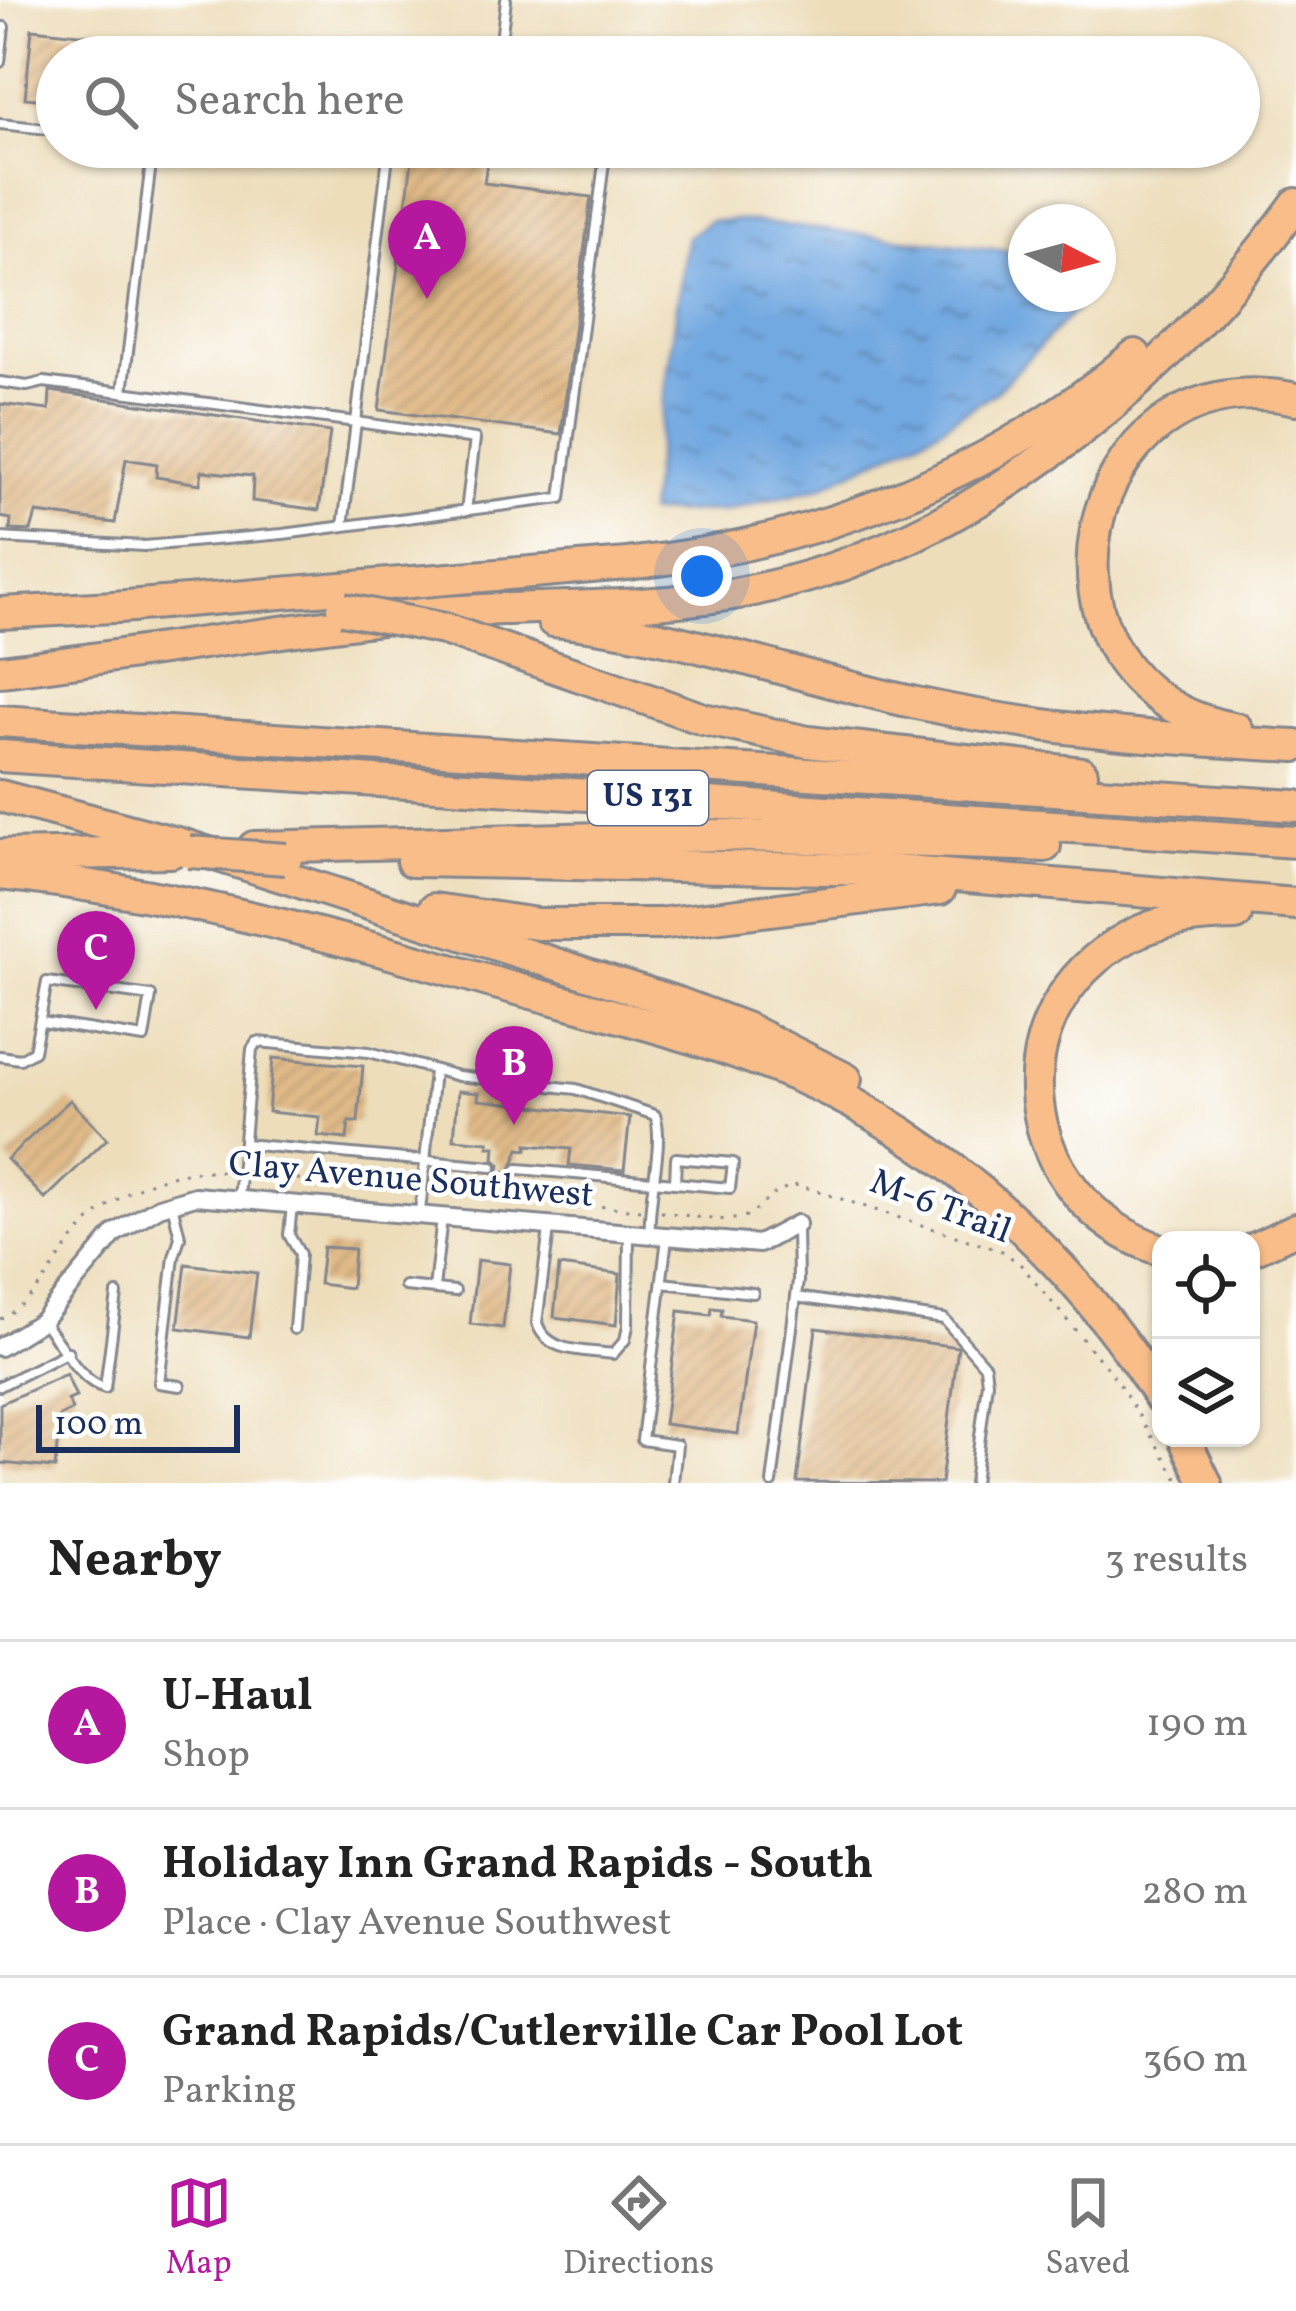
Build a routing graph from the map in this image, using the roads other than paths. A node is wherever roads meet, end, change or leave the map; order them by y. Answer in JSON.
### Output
{"nodes":[{"id":1,"x":506,"y":0,"type":"edge"},
{"id":2,"x":4,"y":27,"type":"dead end"},
{"id":3,"x":502,"y":36,"type":"edge"},
{"id":4,"x":0,"y":62,"type":"edge"},
{"id":5,"x":0,"y":124,"type":"edge"},
{"id":6,"x":36,"y":128,"type":"edge"},
{"id":7,"x":150,"y":168,"type":"edge"},
{"id":8,"x":386,"y":168,"type":"edge"},
{"id":9,"x":603,"y":168,"type":"edge"},
{"id":10,"x":1294,"y":206,"type":"edge"},
{"id":11,"x":0,"y":382,"type":"edge"},
{"id":12,"x":123,"y":392,"type":"junction"},
{"id":13,"x":1296,"y":399,"type":"edge"},
{"id":14,"x":356,"y":422,"type":"junction"},
{"id":15,"x":466,"y":511,"type":"junction"},
{"id":16,"x":343,"y":526,"type":"junction"},
{"id":17,"x":0,"y":538,"type":"edge"},
{"id":18,"x":115,"y":607,"type":"junction"},
{"id":19,"x":0,"y":613,"type":"edge"},
{"id":20,"x":346,"y":616,"type":"junction"},
{"id":21,"x":0,"y":671,"type":"edge"},
{"id":22,"x":0,"y":722,"type":"edge"},
{"id":23,"x":1296,"y":742,"type":"edge"},
{"id":24,"x":0,"y":756,"type":"edge"},
{"id":25,"x":0,"y":796,"type":"edge"},
{"id":26,"x":1296,"y":803,"type":"edge"},
{"id":27,"x":1296,"y":842,"type":"edge"},
{"id":28,"x":187,"y":848,"type":"junction"},
{"id":29,"x":0,"y":855,"type":"edge"},
{"id":30,"x":1296,"y":855,"type":"edge"},
{"id":31,"x":0,"y":874,"type":"edge"},
{"id":32,"x":1077,"y":888,"type":"junction"},
{"id":33,"x":1296,"y":904,"type":"edge"},
{"id":34,"x":1296,"y":915,"type":"edge"},
{"id":35,"x":42,"y":1022,"type":"junction"},
{"id":36,"x":0,"y":1057,"type":"edge"},
{"id":37,"x":434,"y":1071,"type":"junction"},
{"id":38,"x":244,"y":1144,"type":"junction"},
{"id":39,"x":425,"y":1161,"type":"junction"},
{"id":40,"x":492,"y":1167,"type":"dead end"},
{"id":41,"x":518,"y":1169,"type":"dead end"},
{"id":42,"x":651,"y":1181,"type":"junction"},
{"id":43,"x":674,"y":1183,"type":"junction"},
{"id":44,"x":239,"y":1199,"type":"junction"},
{"id":45,"x":172,"y":1203,"type":"junction"},
{"id":46,"x":292,"y":1204,"type":"junction"},
{"id":47,"x":420,"y":1215,"type":"junction"},
{"id":48,"x":442,"y":1216,"type":"junction"},
{"id":49,"x":797,"y":1224,"type":"joint"},
{"id":50,"x":550,"y":1226,"type":"junction"},
{"id":51,"x":1296,"y":1229,"type":"edge"},
{"id":52,"x":629,"y":1233,"type":"junction"},
{"id":53,"x":658,"y":1235,"type":"junction"},
{"id":54,"x":1152,"y":1246,"type":"edge"},
{"id":55,"x":1260,"y":1246,"type":"edge"},
{"id":56,"x":662,"y":1283,"type":"junction"},
{"id":57,"x":405,"y":1286,"type":"dead end"},
{"id":58,"x":434,"y":1288,"type":"junction"},
{"id":59,"x":455,"y":1291,"type":"dead end"},
{"id":60,"x":753,"y":1293,"type":"dead end"},
{"id":61,"x":117,"y":1294,"type":"dead end"},
{"id":62,"x":796,"y":1297,"type":"junction"},
{"id":63,"x":42,"y":1321,"type":"junction"},
{"id":64,"x":1111,"y":1325,"type":"junction"},
{"id":65,"x":294,"y":1329,"type":"dead end"},
{"id":66,"x":0,"y":1346,"type":"edge"},
{"id":67,"x":68,"y":1352,"type":"junction"},
{"id":68,"x":180,"y":1385,"type":"dead end"},
{"id":69,"x":0,"y":1386,"type":"edge"},
{"id":70,"x":1152,"y":1386,"type":"edge"},
{"id":71,"x":1188,"y":1447,"type":"edge"},
{"id":72,"x":673,"y":1483,"type":"edge"},
{"id":73,"x":772,"y":1483,"type":"edge"},
{"id":74,"x":974,"y":1483,"type":"edge"},
{"id":75,"x":1206,"y":1483,"type":"edge"}],
"edges":[{"from":1,"to":3,"type":"lane"},
{"from":2,"to":4,"type":"lane"},
{"from":5,"to":6,"type":"lane"},
{"from":7,"to":12,"type":"lane"},
{"from":8,"to":14,"type":"lane"},
{"from":9,"to":15,"type":"lane"},
{"from":10,"to":18,"type":"highway"},
{"from":10,"to":20,"type":"highway"},
{"from":11,"to":12,"type":"lane"},
{"from":12,"to":14,"type":"lane"},
{"from":13,"to":23,"type":"highway"},
{"from":14,"to":15,"type":"lane"},
{"from":14,"to":16,"type":"lane"},
{"from":15,"to":16,"type":"lane"},
{"from":16,"to":17,"type":"lane"},
{"from":18,"to":19,"type":"highway"},
{"from":18,"to":20,"type":"highway"},
{"from":20,"to":21,"type":"highway"},
{"from":20,"to":23,"type":"highway"},
{"from":20,"to":26,"type":"highway","bridge":true},
{"from":22,"to":26,"type":"highway","number":"US 131"},
{"from":24,"to":27,"type":"highway","number":"US 131"},
{"from":25,"to":28,"type":"highway"},
{"from":28,"to":29,"type":"highway"},
{"from":28,"to":30,"type":"highway","bridge":true},
{"from":28,"to":32,"type":"highway","bridge":true},
{"from":28,"to":32,"type":"highway"},
{"from":28,"to":64,"type":"highway"},
{"from":31,"to":64,"type":"highway"},
{"from":32,"to":33,"type":"highway"},
{"from":34,"to":54,"type":"highway"},
{"from":35,"to":35,"type":"lane"},
{"from":35,"to":36,"type":"lane"},
{"from":37,"to":38,"type":"lane"},
{"from":37,"to":39,"type":"lane"},
{"from":37,"to":42,"type":"lane"},
{"from":38,"to":39,"type":"lane"},
{"from":38,"to":44,"type":"lane"},
{"from":39,"to":40,"type":"lane"},
{"from":39,"to":47,"type":"lane"},
{"from":41,"to":42,"type":"lane"},
{"from":42,"to":43,"type":"lane"},
{"from":42,"to":53,"type":"lane"},
{"from":43,"to":43,"type":"lane"},
{"from":44,"to":45,"type":"street","name":"Clay Avenue Southwest"},
{"from":44,"to":46,"type":"street","name":"Clay Avenue Southwest"},
{"from":45,"to":63,"type":"street","name":"Clay Avenue Southwest"},
{"from":45,"to":68,"type":"lane"},
{"from":46,"to":47,"type":"street","name":"Clay Avenue Southwest"},
{"from":46,"to":65,"type":"lane"},
{"from":47,"to":48,"type":"street","name":"Clay Avenue Southwest"},
{"from":48,"to":50,"type":"street","name":"Clay Avenue Southwest"},
{"from":48,"to":58,"type":"lane"},
{"from":49,"to":53,"type":"street","name":"Clay Avenue Southwest"},
{"from":49,"to":62,"type":"lane"},
{"from":50,"to":52,"type":"street","name":"Clay Avenue Southwest"},
{"from":50,"to":52,"type":"lane"},
{"from":51,"to":55,"type":"highway"},
{"from":52,"to":53,"type":"street","name":"Clay Avenue Southwest"},
{"from":53,"to":56,"type":"lane"},
{"from":56,"to":60,"type":"lane"},
{"from":56,"to":72,"type":"lane"},
{"from":57,"to":58,"type":"lane"},
{"from":58,"to":59,"type":"lane"},
{"from":61,"to":67,"type":"lane"},
{"from":62,"to":73,"type":"lane"},
{"from":62,"to":74,"type":"lane"},
{"from":63,"to":66,"type":"street","name":"Clay Avenue Southwest"},
{"from":63,"to":67,"type":"lane"},
{"from":64,"to":70,"type":"highway"},
{"from":67,"to":69,"type":"lane"},
{"from":71,"to":75,"type":"highway"}]}
